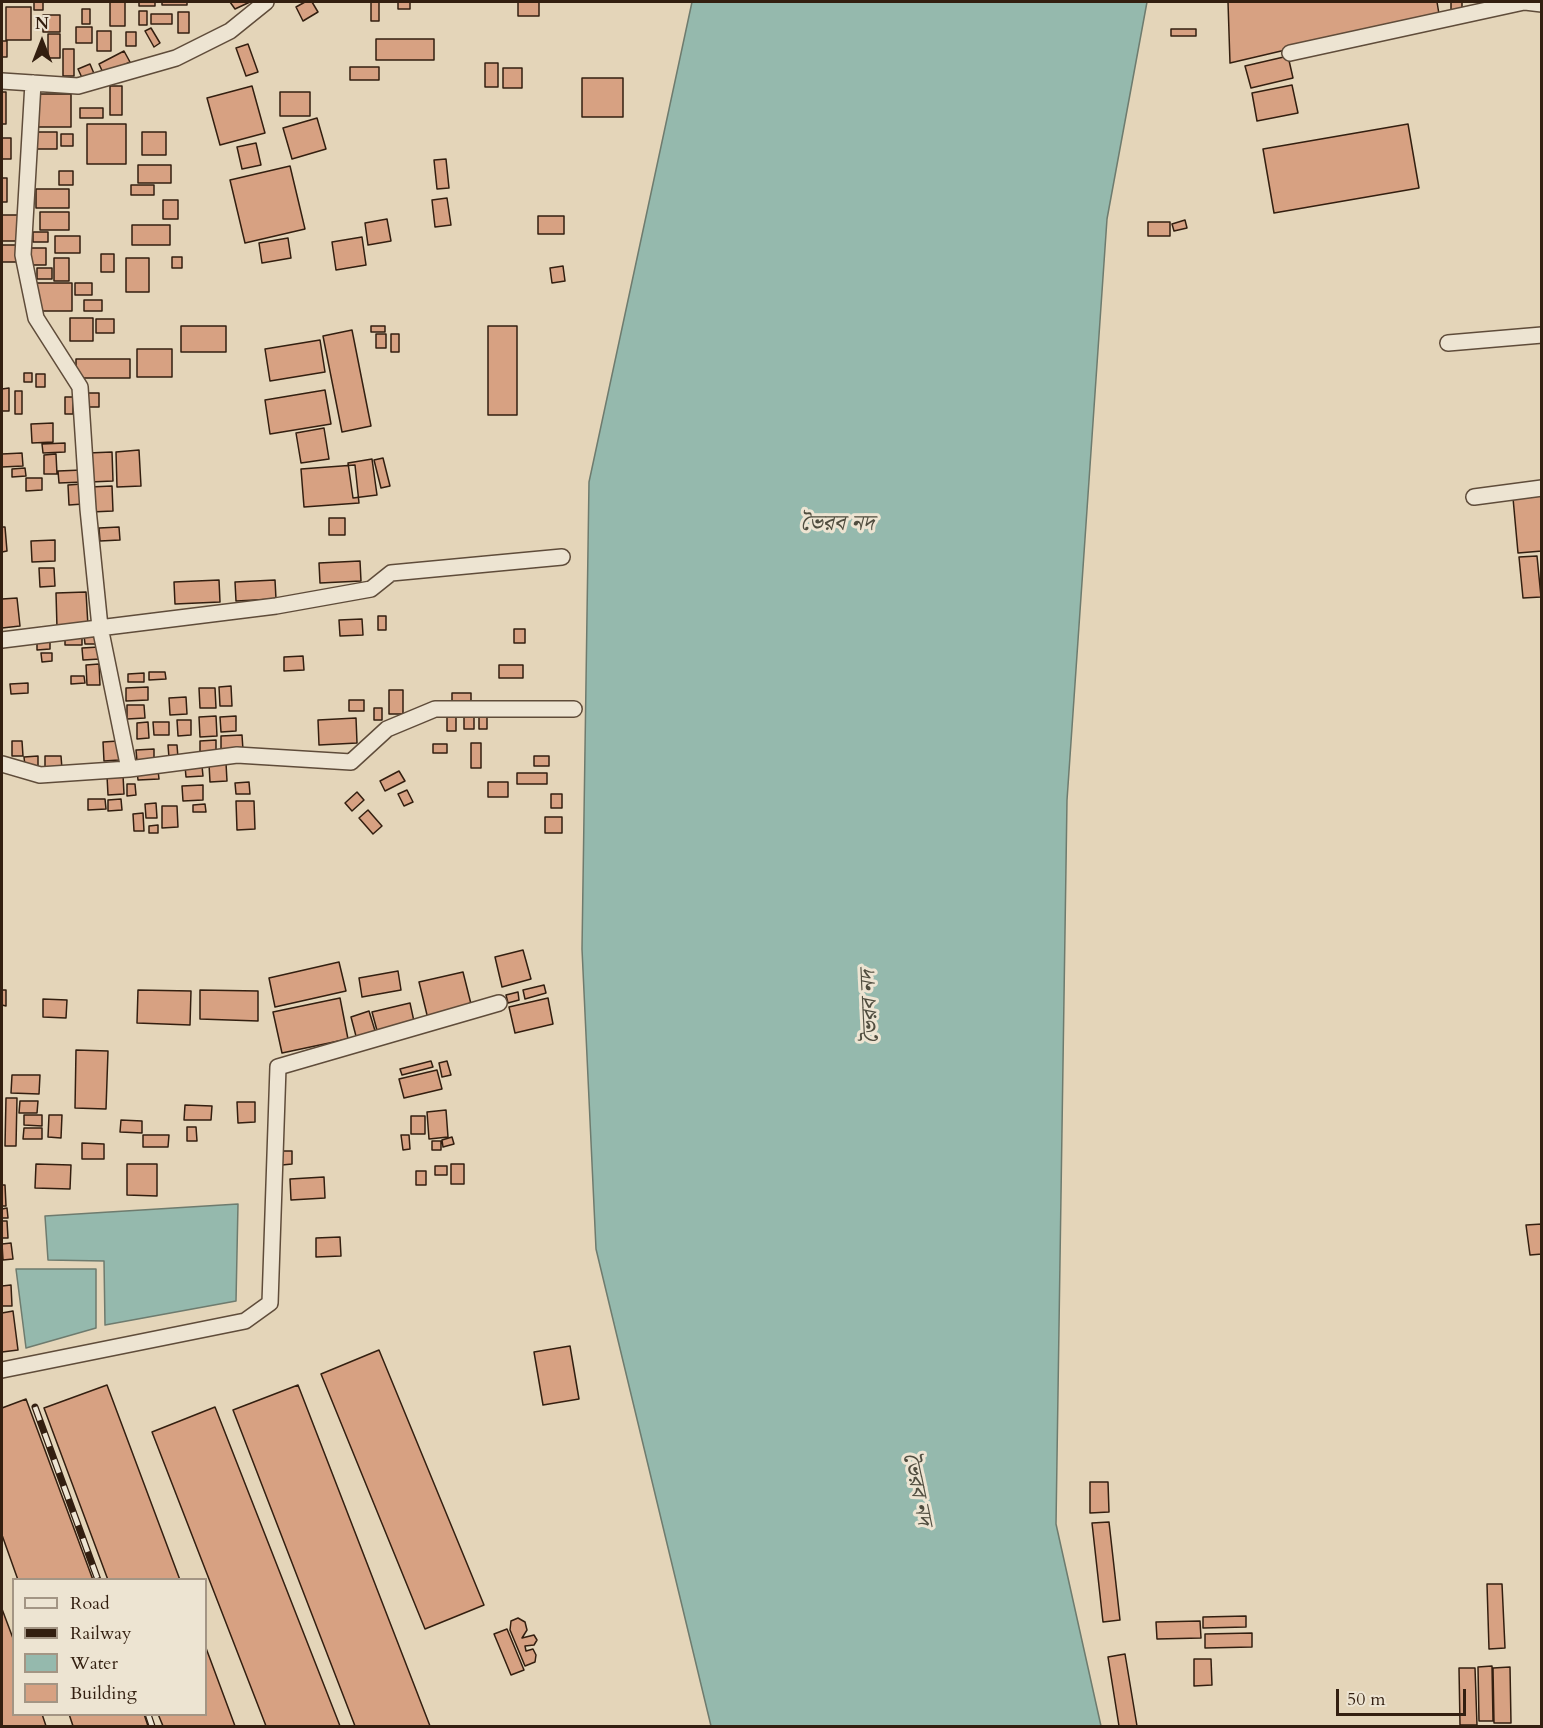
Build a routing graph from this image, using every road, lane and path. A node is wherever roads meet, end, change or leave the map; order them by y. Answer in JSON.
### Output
{"nodes":[{"id":1,"x":266,"y":2,"type":"edge"},
{"id":2,"x":1525,"y":2,"type":"edge"},
{"id":3,"x":1542,"y":4,"type":"edge"},
{"id":4,"x":1290,"y":53,"type":"dead end"},
{"id":5,"x":2,"y":81,"type":"edge"},
{"id":6,"x":33,"y":83,"type":"junction"},
{"id":7,"x":1542,"y":335,"type":"edge"},
{"id":8,"x":1449,"y":344,"type":"dead end"},
{"id":9,"x":1542,"y":488,"type":"edge"},
{"id":10,"x":1474,"y":497,"type":"dead end"},
{"id":11,"x":562,"y":557,"type":"dead end"},
{"id":12,"x":100,"y":627,"type":"junction"},
{"id":13,"x":2,"y":640,"type":"edge"},
{"id":14,"x":574,"y":709,"type":"dead end"},
{"id":15,"x":2,"y":764,"type":"edge"},
{"id":16,"x":129,"y":769,"type":"junction"},
{"id":17,"x":499,"y":1003,"type":"dead end"},
{"id":18,"x":2,"y":1370,"type":"edge"}],
"edges":[{"from":1,"to":6,"type":"street"},
{"from":2,"to":3,"type":"street"},
{"from":2,"to":4,"type":"street"},
{"from":5,"to":6,"type":"street"},
{"from":6,"to":12,"type":"street"},
{"from":7,"to":8,"type":"street"},
{"from":9,"to":10,"type":"street"},
{"from":11,"to":12,"type":"street"},
{"from":12,"to":13,"type":"street"},
{"from":12,"to":16,"type":"street"},
{"from":14,"to":16,"type":"street"},
{"from":15,"to":16,"type":"street"},
{"from":17,"to":18,"type":"street"}]}
